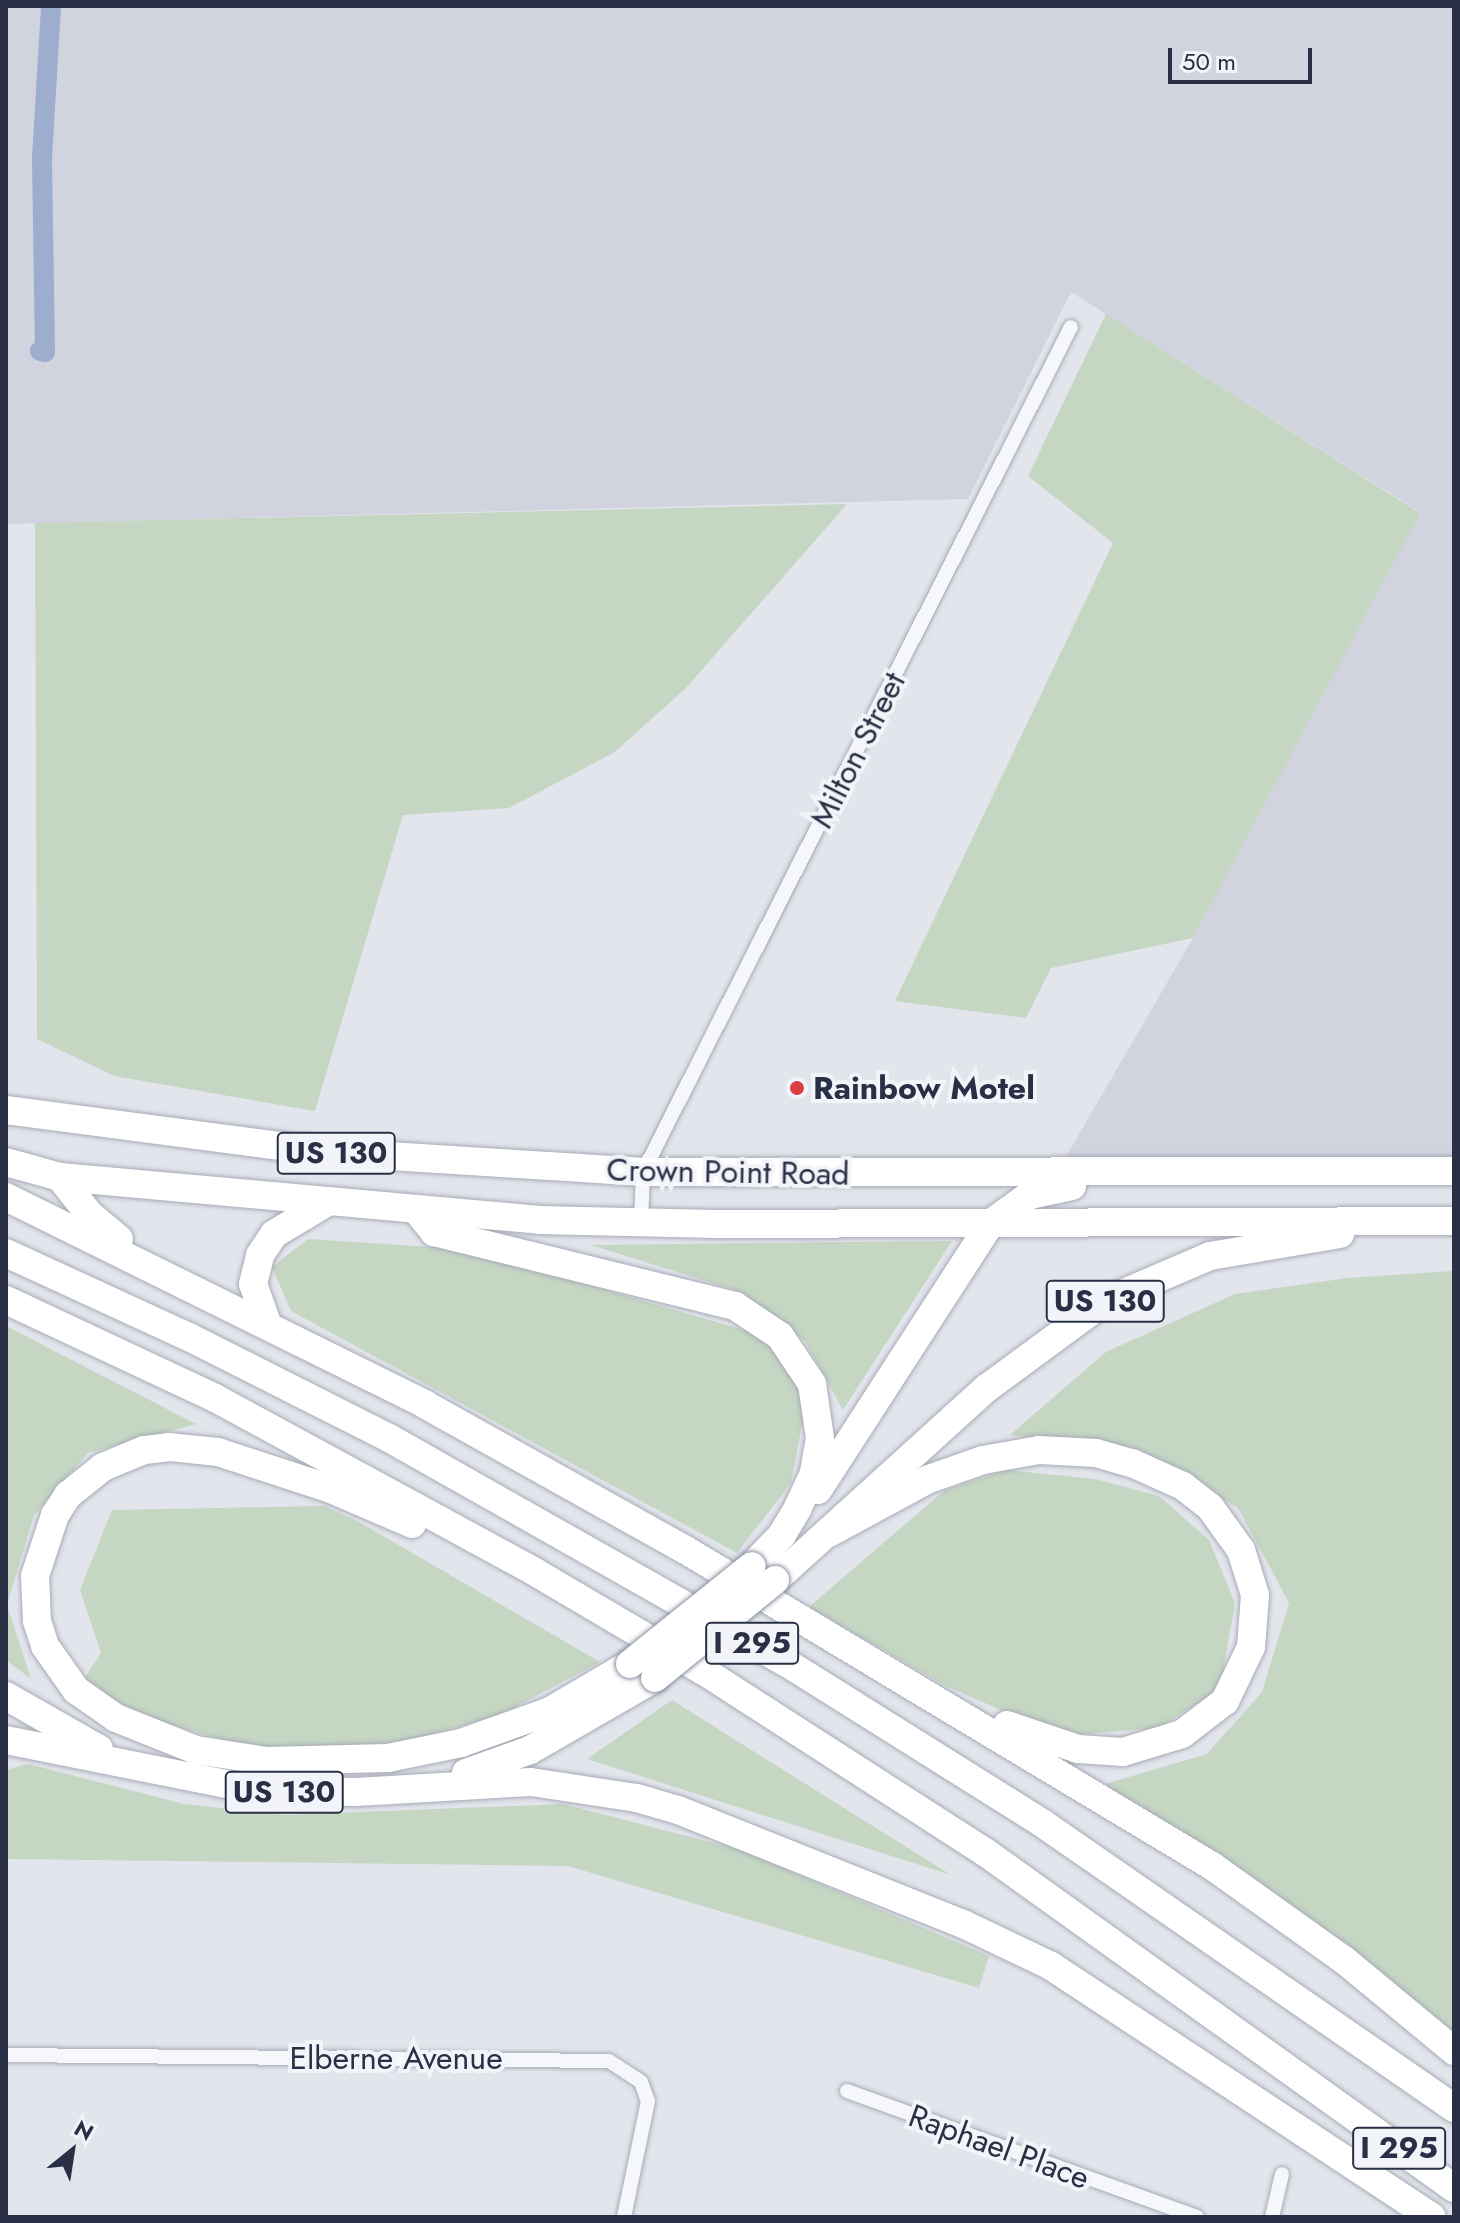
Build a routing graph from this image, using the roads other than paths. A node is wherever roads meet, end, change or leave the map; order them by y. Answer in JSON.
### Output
{"nodes":[{"id":1,"x":1071,"y":327,"type":"dead end"},
{"id":2,"x":6,"y":1110,"type":"edge"},
{"id":3,"x":6,"y":1162,"type":"edge"},
{"id":4,"x":1454,"y":1171,"type":"edge"},
{"id":5,"x":643,"y":1172,"type":"junction"},
{"id":6,"x":1162,"y":1172,"type":"junction"},
{"id":7,"x":60,"y":1177,"type":"junction"},
{"id":8,"x":6,"y":1197,"type":"edge"},
{"id":9,"x":324,"y":1204,"type":"junction"},
{"id":10,"x":418,"y":1212,"type":"junction"},
{"id":11,"x":1454,"y":1222,"type":"edge"},
{"id":12,"x":641,"y":1223,"type":"junction"},
{"id":13,"x":991,"y":1223,"type":"junction"},
{"id":14,"x":6,"y":1253,"type":"edge"},
{"id":15,"x":163,"y":1272,"type":"junction"},
{"id":16,"x":6,"y":1300,"type":"edge"},
{"id":17,"x":267,"y":1323,"type":"junction"},
{"id":18,"x":829,"y":1533,"type":"junction"},
{"id":19,"x":782,"y":1535,"type":"junction"},
{"id":20,"x":535,"y":1572,"type":"junction"},
{"id":21,"x":764,"y":1573,"type":"junction"},
{"id":22,"x":911,"y":1683,"type":"junction"},
{"id":23,"x":6,"y":1696,"type":"edge"},
{"id":24,"x":6,"y":1740,"type":"edge"},
{"id":25,"x":164,"y":1773,"type":"junction"},
{"id":26,"x":407,"y":1788,"type":"junction"},
{"id":27,"x":1454,"y":2051,"type":"edge"},
{"id":28,"x":6,"y":2055,"type":"edge"},
{"id":29,"x":847,"y":2091,"type":"dead end"},
{"id":30,"x":1454,"y":2108,"type":"edge"},
{"id":31,"x":1282,"y":2174,"type":"dead end"},
{"id":32,"x":1454,"y":2188,"type":"edge"},
{"id":33,"x":624,"y":2217,"type":"edge"},
{"id":34,"x":1197,"y":2217,"type":"edge"},
{"id":35,"x":1272,"y":2217,"type":"edge"},
{"id":36,"x":1432,"y":2217,"type":"edge"}],
"edges":[{"from":1,"to":5,"type":"street","name":"Milton Street"},
{"from":2,"to":5,"type":"highway","name":"Crown Point Road","number":"US 130"},
{"from":3,"to":7,"type":"highway"},
{"from":4,"to":6,"type":"highway","name":"Crown Point Road","number":"US 130"},
{"from":5,"to":6,"type":"highway","name":"Crown Point Road","number":"US 130"},
{"from":5,"to":12,"type":"street"},
{"from":6,"to":13,"type":"highway"},
{"from":7,"to":9,"type":"highway"},
{"from":7,"to":15,"type":"highway"},
{"from":8,"to":15,"type":"highway"},
{"from":9,"to":10,"type":"highway"},
{"from":9,"to":17,"type":"highway"},
{"from":10,"to":12,"type":"highway"},
{"from":10,"to":19,"type":"highway"},
{"from":11,"to":13,"type":"highway"},
{"from":11,"to":18,"type":"highway","number":"US 130"},
{"from":12,"to":13,"type":"highway"},
{"from":13,"to":19,"type":"highway"},
{"from":14,"to":30,"type":"highway","number":"I 295"},
{"from":15,"to":17,"type":"highway"},
{"from":16,"to":20,"type":"highway","number":"I 295"},
{"from":17,"to":22,"type":"highway"},
{"from":18,"to":21,"type":"highway","number":"US 130"},
{"from":18,"to":22,"type":"highway"},
{"from":19,"to":21,"type":"highway"},
{"from":20,"to":21,"type":"highway","bridge":true},
{"from":20,"to":32,"type":"highway","number":"I 295"},
{"from":21,"to":26,"type":"highway","number":"US 130","bridge":true},
{"from":22,"to":27,"type":"highway"},
{"from":23,"to":25,"type":"highway","number":"US 130"},
{"from":24,"to":25,"type":"highway"},
{"from":25,"to":26,"type":"highway","number":"US 130"},
{"from":26,"to":36,"type":"highway"},
{"from":28,"to":33,"type":"street","name":"Elberne Avenue"},
{"from":29,"to":34,"type":"street","name":"Raphael Place"},
{"from":31,"to":35,"type":"street"}]}
